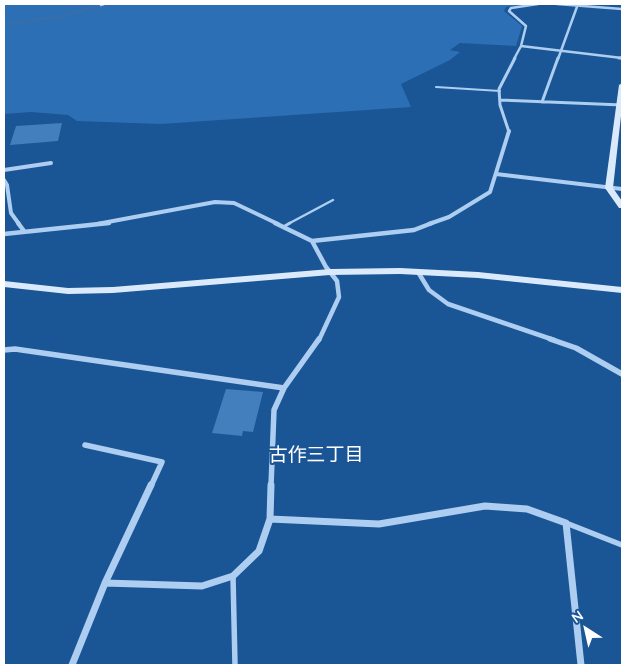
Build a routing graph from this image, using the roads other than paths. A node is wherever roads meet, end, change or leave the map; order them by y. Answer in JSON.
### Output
{"nodes":[{"id":1,"x":538,"y":4,"type":"edge"},
{"id":2,"x":557,"y":4,"type":"edge"},
{"id":3,"x":578,"y":5,"type":"edge"},
{"id":4,"x":622,"y":9,"type":"edge"},
{"id":5,"x":521,"y":46,"type":"junction"},
{"id":6,"x":561,"y":51,"type":"junction"},
{"id":7,"x":622,"y":58,"type":"edge"},
{"id":8,"x":622,"y":85,"type":"edge"},
{"id":9,"x":436,"y":87,"type":"dead end"},
{"id":10,"x":500,"y":91,"type":"junction"},
{"id":11,"x":500,"y":100,"type":"junction"},
{"id":12,"x":542,"y":102,"type":"junction"},
{"id":13,"x":621,"y":105,"type":"edge"},
{"id":14,"x":619,"y":140,"type":"edge"},
{"id":15,"x":52,"y":164,"type":"dead end"},
{"id":16,"x":4,"y":170,"type":"edge"},
{"id":17,"x":496,"y":174,"type":"junction"},
{"id":18,"x":4,"y":180,"type":"edge"},
{"id":19,"x":609,"y":188,"type":"junction"},
{"id":20,"x":622,"y":189,"type":"edge"},
{"id":21,"x":333,"y":200,"type":"dead end"},
{"id":22,"x":622,"y":206,"type":"edge"},
{"id":23,"x":283,"y":226,"type":"junction"},
{"id":24,"x":24,"y":231,"type":"junction"},
{"id":25,"x":4,"y":234,"type":"edge"},
{"id":26,"x":312,"y":240,"type":"junction"},
{"id":27,"x":330,"y":272,"type":"junction"},
{"id":28,"x":418,"y":272,"type":"junction"},
{"id":29,"x":4,"y":284,"type":"edge"},
{"id":30,"x":622,"y":290,"type":"edge"},
{"id":31,"x":4,"y":350,"type":"edge"},
{"id":32,"x":622,"y":374,"type":"edge"},
{"id":33,"x":284,"y":388,"type":"junction"},
{"id":34,"x":85,"y":445,"type":"dead end"},
{"id":35,"x":270,"y":519,"type":"junction"},
{"id":36,"x":566,"y":523,"type":"junction"},
{"id":37,"x":622,"y":545,"type":"edge"},
{"id":38,"x":233,"y":576,"type":"junction"},
{"id":39,"x":106,"y":583,"type":"junction"},
{"id":40,"x":72,"y":665,"type":"edge"},
{"id":41,"x":235,"y":665,"type":"edge"},
{"id":42,"x":581,"y":665,"type":"edge"}],
"edges":[{"from":1,"to":5,"type":"street"},
{"from":2,"to":3,"type":"street"},
{"from":3,"to":4,"type":"street"},
{"from":3,"to":6,"type":"street"},
{"from":5,"to":6,"type":"street"},
{"from":5,"to":10,"type":"street"},
{"from":6,"to":7,"type":"street"},
{"from":6,"to":12,"type":"street"},
{"from":8,"to":13,"type":"street"},
{"from":9,"to":10,"type":"lane"},
{"from":10,"to":11,"type":"street"},
{"from":11,"to":12,"type":"street"},
{"from":11,"to":17,"type":"street"},
{"from":12,"to":13,"type":"street"},
{"from":13,"to":14,"type":"street"},
{"from":14,"to":19,"type":"street"},
{"from":15,"to":16,"type":"street"},
{"from":17,"to":19,"type":"street"},
{"from":17,"to":26,"type":"street"},
{"from":18,"to":24,"type":"street"},
{"from":19,"to":20,"type":"street"},
{"from":19,"to":22,"type":"street"},
{"from":21,"to":23,"type":"lane"},
{"from":23,"to":24,"type":"street"},
{"from":23,"to":26,"type":"street"},
{"from":24,"to":25,"type":"street"},
{"from":26,"to":27,"type":"street"},
{"from":27,"to":28,"type":"street"},
{"from":27,"to":29,"type":"street"},
{"from":27,"to":33,"type":"street"},
{"from":28,"to":30,"type":"street"},
{"from":28,"to":32,"type":"street"},
{"from":31,"to":33,"type":"street"},
{"from":33,"to":35,"type":"street"},
{"from":34,"to":39,"type":"street"},
{"from":35,"to":36,"type":"street"},
{"from":35,"to":38,"type":"street"},
{"from":36,"to":37,"type":"lane"},
{"from":36,"to":42,"type":"street"},
{"from":38,"to":39,"type":"street"},
{"from":38,"to":41,"type":"lane"},
{"from":39,"to":40,"type":"street"}]}
